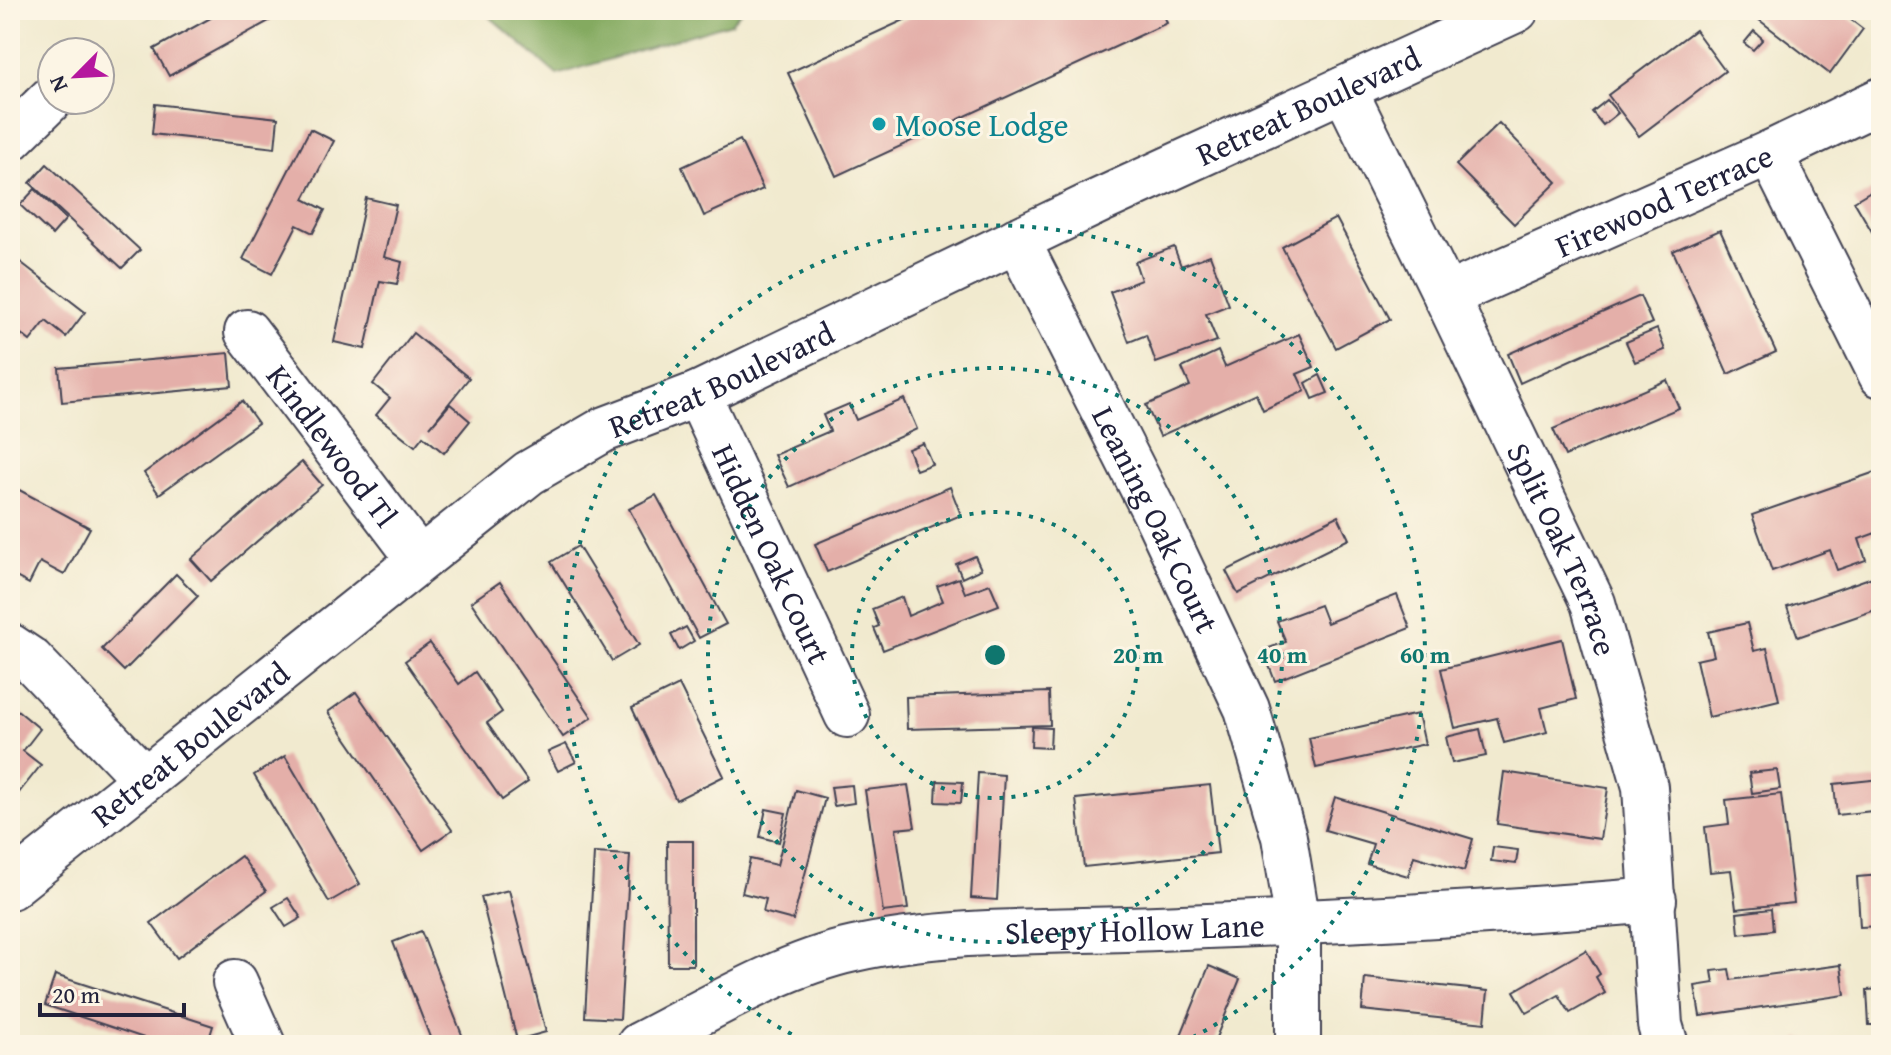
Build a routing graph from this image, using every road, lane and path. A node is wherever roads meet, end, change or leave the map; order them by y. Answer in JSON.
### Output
{"nodes":[{"id":1,"x":1516,"y":10,"type":"edge"},
{"id":2,"x":1344,"y":89,"type":"junction"},
{"id":3,"x":1881,"y":100,"type":"edge"},
{"id":4,"x":36,"y":114,"type":"edge"},
{"id":5,"x":10,"y":139,"type":"edge"},
{"id":6,"x":1770,"y":153,"type":"junction"},
{"id":7,"x":1017,"y":240,"type":"junction"},
{"id":8,"x":1446,"y":296,"type":"junction"},
{"id":9,"x":247,"y":332,"type":"dead end"},
{"id":10,"x":1881,"y":375,"type":"edge"},
{"id":11,"x":698,"y":394,"type":"junction"},
{"id":12,"x":419,"y":559,"type":"junction"},
{"id":13,"x":10,"y":646,"type":"edge"},
{"id":14,"x":847,"y":715,"type":"dead end"},
{"id":15,"x":145,"y":779,"type":"junction"},
{"id":16,"x":10,"y":887,"type":"edge"},
{"id":17,"x":1654,"y":900,"type":"junction"},
{"id":18,"x":1298,"y":923,"type":"junction"},
{"id":19,"x":235,"y":982,"type":"dead end"},
{"id":20,"x":263,"y":1045,"type":"edge"},
{"id":21,"x":639,"y":1045,"type":"edge"},
{"id":22,"x":1298,"y":1045,"type":"edge"},
{"id":23,"x":1666,"y":1045,"type":"edge"}],
"edges":[{"from":1,"to":2,"type":"street","name":"Retreat Boulevard"},
{"from":2,"to":7,"type":"street","name":"Retreat Boulevard"},
{"from":2,"to":8,"type":"street","name":"Split Oak Terrace"},
{"from":3,"to":6,"type":"street","name":"Firewood Terrace"},
{"from":4,"to":5,"type":"street"},
{"from":6,"to":8,"type":"street","name":"Firewood Terrace"},
{"from":6,"to":10,"type":"street"},
{"from":7,"to":11,"type":"street","name":"Retreat Boulevard"},
{"from":7,"to":18,"type":"street","name":"Leaning Oak Court"},
{"from":8,"to":17,"type":"street","name":"Split Oak Terrace"},
{"from":9,"to":12,"type":"street","name":"Kindlewood Tl"},
{"from":11,"to":12,"type":"street","name":"Retreat Boulevard"},
{"from":11,"to":14,"type":"street","name":"Hidden Oak Court"},
{"from":12,"to":15,"type":"street","name":"Retreat Boulevard"},
{"from":13,"to":15,"type":"street"},
{"from":15,"to":16,"type":"street","name":"Retreat Boulevard"},
{"from":17,"to":18,"type":"street","name":"Sleepy Hollow Lane"},
{"from":17,"to":23,"type":"street","name":"Split Oak Terrace"},
{"from":18,"to":21,"type":"street","name":"Sleepy Hollow Lane"},
{"from":18,"to":22,"type":"street","name":"Leaning Oak Court"},
{"from":19,"to":20,"type":"street"}]}
